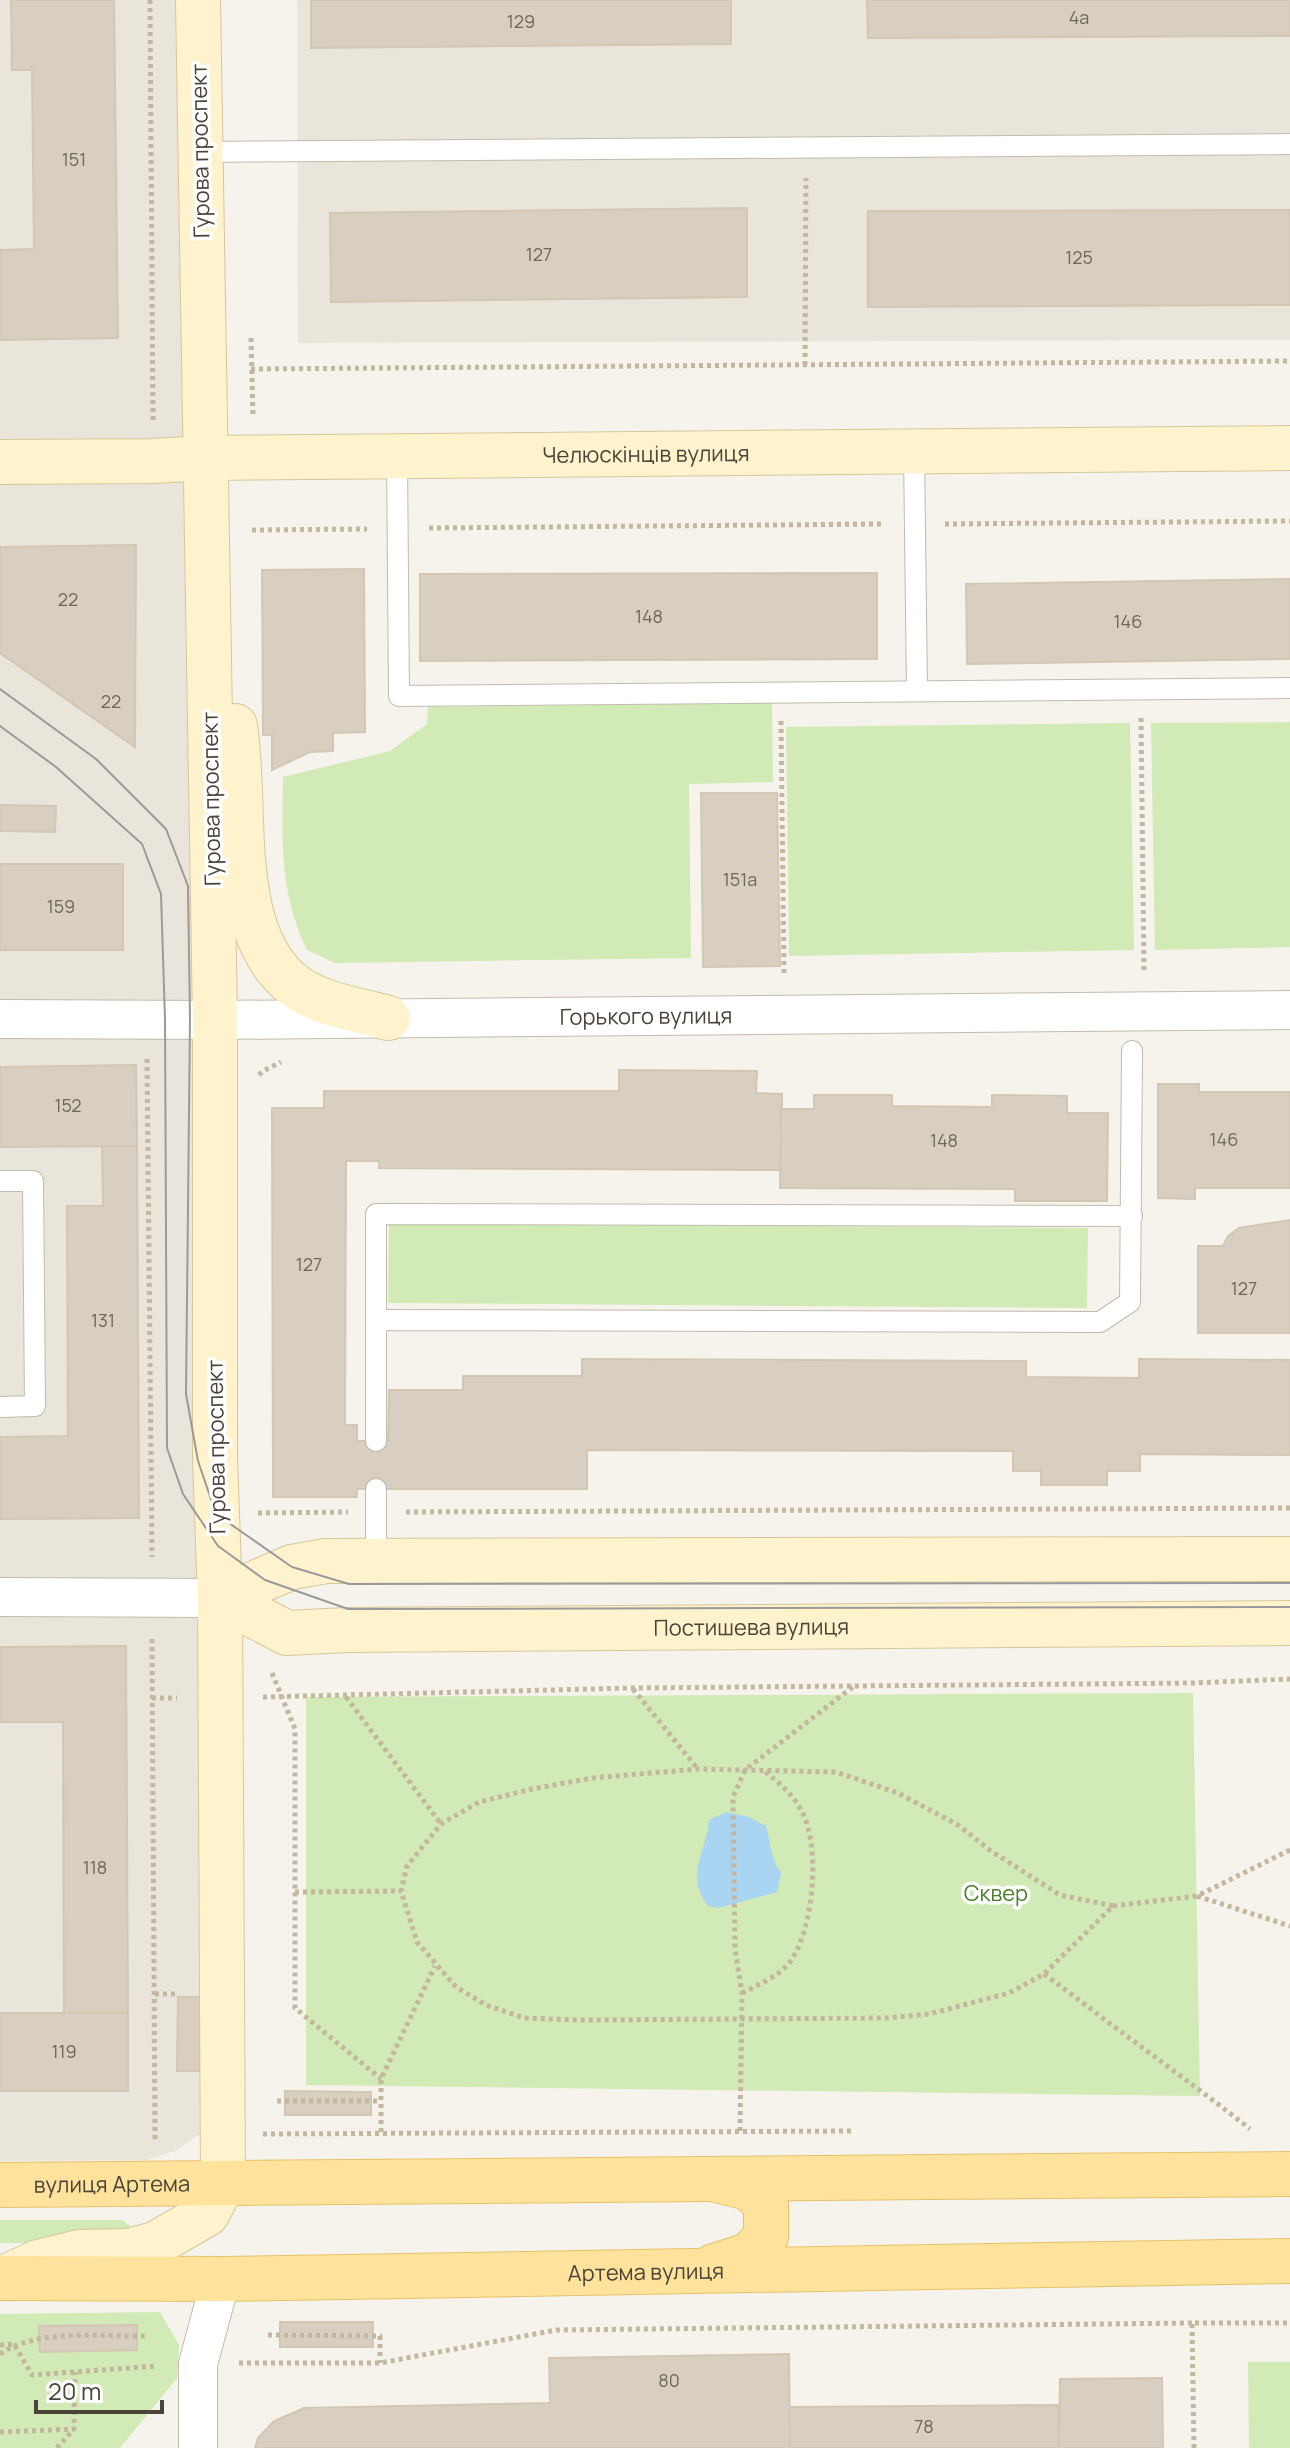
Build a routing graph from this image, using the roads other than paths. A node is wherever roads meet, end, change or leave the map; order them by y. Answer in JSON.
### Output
{"nodes":[{"id":1,"x":198,"y":0,"type":"edge"},
{"id":2,"x":1290,"y":144,"type":"edge"},
{"id":3,"x":200,"y":152,"type":"junction"},
{"id":4,"x":1290,"y":448,"type":"edge"},
{"id":5,"x":914,"y":451,"type":"junction"},
{"id":6,"x":397,"y":456,"type":"junction"},
{"id":7,"x":205,"y":458,"type":"junction"},
{"id":8,"x":0,"y":462,"type":"edge"},
{"id":9,"x":207,"y":562,"type":"junction"},
{"id":10,"x":1290,"y":688,"type":"edge"},
{"id":11,"x":917,"y":691,"type":"junction"},
{"id":12,"x":1290,"y":1010,"type":"edge"},
{"id":13,"x":388,"y":1018,"type":"junction"},
{"id":14,"x":0,"y":1019,"type":"edge"},
{"id":15,"x":215,"y":1020,"type":"junction"},
{"id":16,"x":1132,"y":1051,"type":"dead end"},
{"id":17,"x":0,"y":1181,"type":"edge"},
{"id":18,"x":1132,"y":1216,"type":"junction"},
{"id":19,"x":376,"y":1320,"type":"junction"},
{"id":20,"x":0,"y":1407,"type":"edge"},
{"id":21,"x":376,"y":1441,"type":"dead end"},
{"id":22,"x":376,"y":1489,"type":"dead end"},
{"id":23,"x":1290,"y":1559,"type":"edge"},
{"id":24,"x":376,"y":1561,"type":"junction"},
{"id":25,"x":0,"y":1597,"type":"edge"},
{"id":26,"x":220,"y":1598,"type":"junction"},
{"id":27,"x":1290,"y":1623,"type":"edge"},
{"id":28,"x":1290,"y":2174,"type":"edge"},
{"id":29,"x":704,"y":2178,"type":"junction"},
{"id":30,"x":223,"y":2184,"type":"junction"},
{"id":31,"x":0,"y":2185,"type":"edge"},
{"id":32,"x":1290,"y":2261,"type":"edge"},
{"id":33,"x":700,"y":2270,"type":"junction"},
{"id":34,"x":2,"y":2278,"type":"edge"},
{"id":35,"x":221,"y":2279,"type":"junction"},
{"id":36,"x":198,"y":2448,"type":"edge"}],
"edges":[{"from":1,"to":3,"type":"street","name":"Гурова проспект"},
{"from":2,"to":3,"type":"lane"},
{"from":3,"to":7,"type":"street","name":"Гурова проспект"},
{"from":4,"to":5,"type":"street","name":"Челюскінців вулиця"},
{"from":5,"to":6,"type":"street","name":"Челюскінців вулиця"},
{"from":5,"to":11,"type":"lane"},
{"from":6,"to":7,"type":"street","name":"Челюскінців вулиця"},
{"from":6,"to":11,"type":"lane"},
{"from":7,"to":8,"type":"street","name":"Челюскінців вулиця"},
{"from":7,"to":9,"type":"street","name":"Гурова проспект"},
{"from":9,"to":13,"type":"street"},
{"from":9,"to":15,"type":"street","name":"Гурова проспект"},
{"from":10,"to":11,"type":"lane"},
{"from":12,"to":13,"type":"street","name":"Горького вулиця"},
{"from":13,"to":15,"type":"street","name":"Горького вулиця"},
{"from":14,"to":15,"type":"street","name":"Горького вулиця"},
{"from":15,"to":26,"type":"street","name":"Гурова проспект"},
{"from":16,"to":18,"type":"lane"},
{"from":17,"to":20,"type":"lane"},
{"from":18,"to":19,"type":"lane"},
{"from":18,"to":19,"type":"lane"},
{"from":19,"to":21,"type":"lane"},
{"from":22,"to":24,"type":"lane"},
{"from":23,"to":24,"type":"street","name":"Постишева вулиця"},
{"from":24,"to":26,"type":"street","name":"Постишева вулиця"},
{"from":25,"to":26,"type":"street","name":"Постишева вулиця"},
{"from":26,"to":27,"type":"street","name":"Постишева вулиця"},
{"from":26,"to":30,"type":"street","name":"Гурова проспект"},
{"from":28,"to":29,"type":"main road"},
{"from":29,"to":30,"type":"main road"},
{"from":29,"to":33,"type":"main road"},
{"from":30,"to":31,"type":"main road","name":"вулиця Артема"},
{"from":30,"to":34,"type":"street"},
{"from":32,"to":33,"type":"main road","name":"Артема вулиця"},
{"from":33,"to":35,"type":"main road","name":"Артема вулиця"},
{"from":34,"to":35,"type":"main road","name":"Артема вулиця"},
{"from":35,"to":36,"type":"street"}]}
